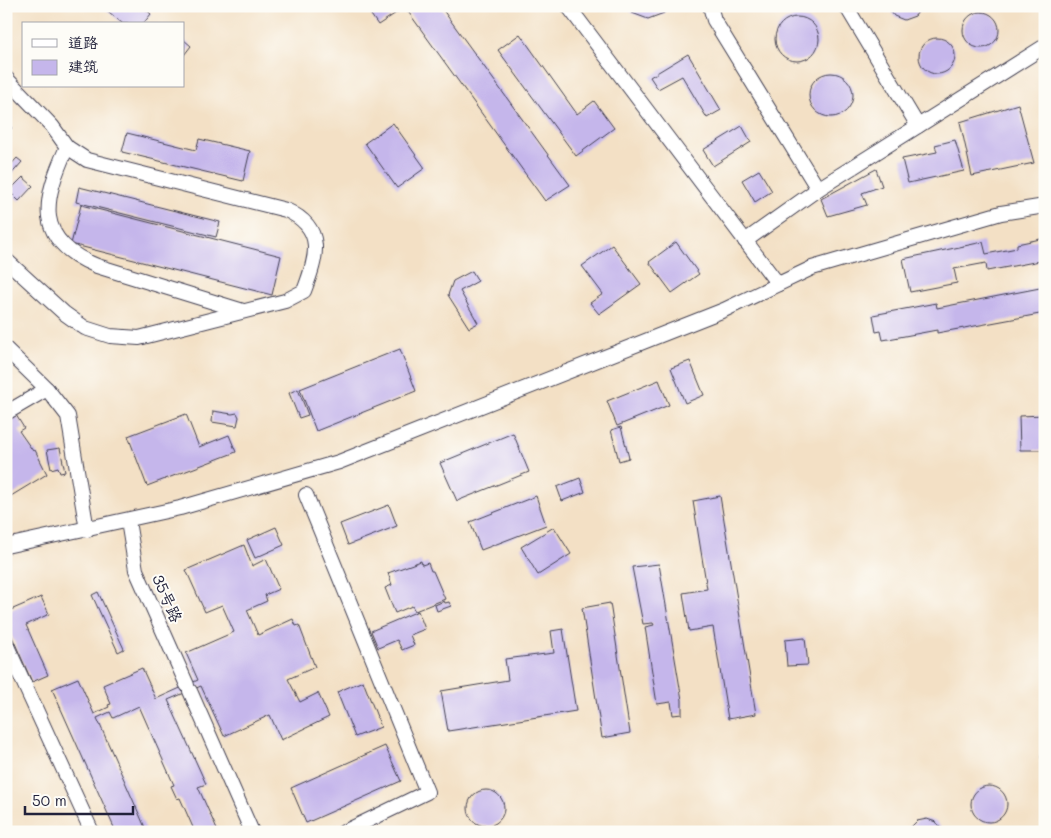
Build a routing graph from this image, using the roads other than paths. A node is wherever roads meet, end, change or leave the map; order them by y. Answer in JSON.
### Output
{"nodes":[{"id":1,"x":568,"y":6,"type":"edge"},
{"id":2,"x":710,"y":6,"type":"edge"},
{"id":3,"x":846,"y":6,"type":"edge"},
{"id":4,"x":1045,"y":46,"type":"edge"},
{"id":5,"x":6,"y":78,"type":"edge"},
{"id":6,"x":918,"y":126,"type":"junction"},
{"id":7,"x":67,"y":147,"type":"junction"},
{"id":8,"x":818,"y":189,"type":"junction"},
{"id":9,"x":1045,"y":206,"type":"edge"},
{"id":10,"x":746,"y":241,"type":"junction"},
{"id":11,"x":6,"y":260,"type":"edge"},
{"id":12,"x":778,"y":284,"type":"junction"},
{"id":13,"x":244,"y":312,"type":"junction"},
{"id":14,"x":6,"y":349,"type":"edge"},
{"id":15,"x":46,"y":389,"type":"junction"},
{"id":16,"x":6,"y":413,"type":"edge"},
{"id":17,"x":306,"y":494,"type":"dead end"},
{"id":18,"x":128,"y":521,"type":"junction"},
{"id":19,"x":87,"y":530,"type":"junction"},
{"id":20,"x":6,"y":546,"type":"edge"},
{"id":21,"x":6,"y":644,"type":"edge"},
{"id":22,"x":92,"y":832,"type":"edge"},
{"id":23,"x":252,"y":832,"type":"edge"},
{"id":24,"x":344,"y":832,"type":"edge"}],
"edges":[{"from":1,"to":10,"type":"street"},
{"from":2,"to":8,"type":"street"},
{"from":3,"to":6,"type":"street"},
{"from":4,"to":6,"type":"street"},
{"from":5,"to":7,"type":"street"},
{"from":6,"to":8,"type":"street"},
{"from":7,"to":13,"type":"street"},
{"from":7,"to":13,"type":"street"},
{"from":8,"to":10,"type":"street"},
{"from":9,"to":12,"type":"street"},
{"from":10,"to":12,"type":"street"},
{"from":11,"to":13,"type":"street"},
{"from":12,"to":18,"type":"street"},
{"from":14,"to":15,"type":"street"},
{"from":15,"to":16,"type":"street"},
{"from":15,"to":19,"type":"street"},
{"from":17,"to":24,"type":"street"},
{"from":18,"to":19,"type":"street"},
{"from":18,"to":23,"type":"street","name":"35号路"},
{"from":19,"to":20,"type":"street"},
{"from":21,"to":22,"type":"street"}]}
